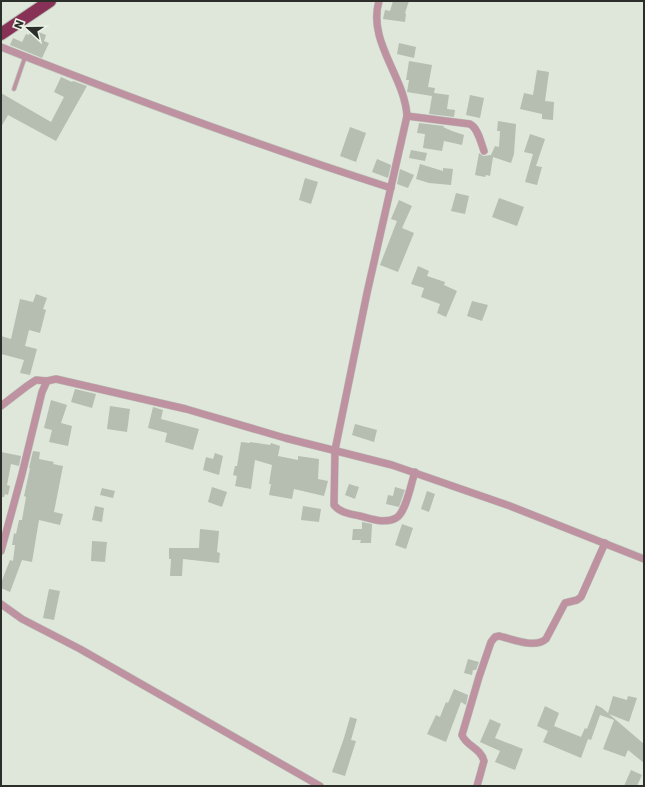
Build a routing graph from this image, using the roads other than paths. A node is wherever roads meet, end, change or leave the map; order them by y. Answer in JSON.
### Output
{"nodes":[{"id":1,"x":50,"y":1,"type":"edge"},
{"id":2,"x":379,"y":1,"type":"edge"},
{"id":3,"x":1,"y":34,"type":"edge"},
{"id":4,"x":1,"y":47,"type":"edge"},
{"id":5,"x":25,"y":57,"type":"junction"},
{"id":6,"x":14,"y":88,"type":"dead end"},
{"id":7,"x":407,"y":116,"type":"junction"},
{"id":8,"x":484,"y":151,"type":"dead end"},
{"id":9,"x":391,"y":188,"type":"junction"},
{"id":10,"x":47,"y":381,"type":"junction"},
{"id":11,"x":1,"y":406,"type":"edge"},
{"id":12,"x":335,"y":450,"type":"junction"},
{"id":13,"x":415,"y":472,"type":"junction"},
{"id":14,"x":605,"y":543,"type":"junction"},
{"id":15,"x":1,"y":551,"type":"edge"},
{"id":16,"x":644,"y":559,"type":"edge"},
{"id":17,"x":1,"y":604,"type":"edge"},
{"id":18,"x":320,"y":786,"type":"edge"},
{"id":19,"x":477,"y":786,"type":"edge"}],
"edges":[{"from":1,"to":3,"type":"highway"},
{"from":2,"to":7,"type":"street"},
{"from":4,"to":5,"type":"street"},
{"from":5,"to":6,"type":"lane"},
{"from":5,"to":9,"type":"street"},
{"from":7,"to":8,"type":"street"},
{"from":7,"to":9,"type":"street"},
{"from":9,"to":12,"type":"street"},
{"from":10,"to":11,"type":"street"},
{"from":10,"to":12,"type":"street"},
{"from":10,"to":15,"type":"street"},
{"from":12,"to":13,"type":"street"},
{"from":12,"to":13,"type":"street"},
{"from":13,"to":14,"type":"street"},
{"from":14,"to":16,"type":"street"},
{"from":14,"to":19,"type":"street"},
{"from":17,"to":18,"type":"street"}]}
